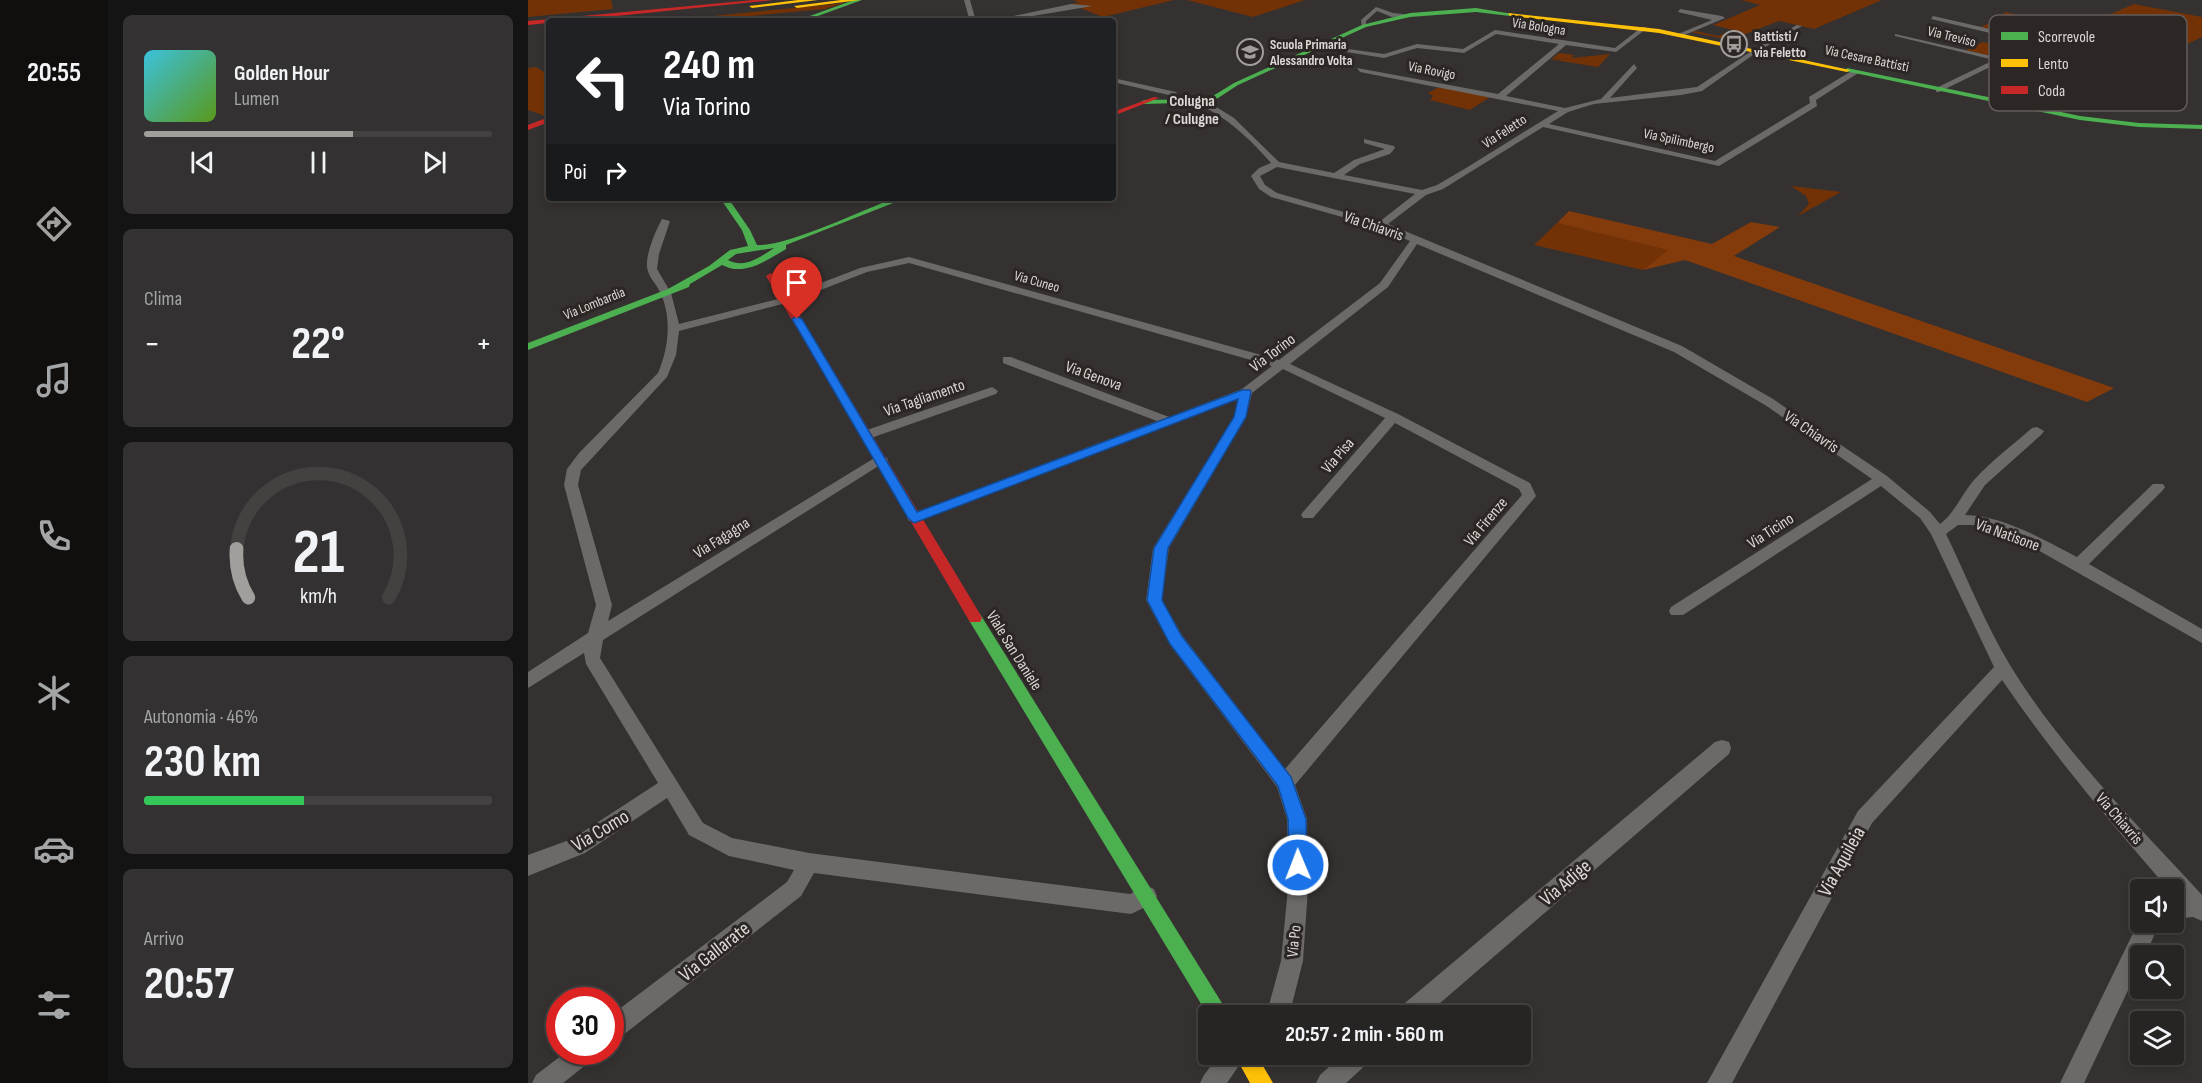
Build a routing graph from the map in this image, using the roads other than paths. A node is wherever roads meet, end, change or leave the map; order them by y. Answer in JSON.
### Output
{"nodes":[{"id":1,"x":728,"y":0,"type":"edge"},
{"id":2,"x":771,"y":0,"type":"edge"},
{"id":3,"x":815,"y":0,"type":"edge"},
{"id":4,"x":858,"y":0,"type":"edge"},
{"id":5,"x":967,"y":0,"type":"edge"},
{"id":6,"x":1375,"y":0,"type":"edge"},
{"id":7,"x":850,"y":1,"type":"edge"},
{"id":8,"x":1090,"y":6,"type":"dead end"},
{"id":9,"x":1376,"y":9,"type":"junction"},
{"id":10,"x":1680,"y":10,"type":"dead end"},
{"id":11,"x":1410,"y":15,"type":"junction"},
{"id":12,"x":557,"y":18,"type":"edge"},
{"id":13,"x":563,"y":18,"type":"edge"},
{"id":14,"x":626,"y":18,"type":"edge"},
{"id":15,"x":672,"y":18,"type":"edge"},
{"id":16,"x":807,"y":18,"type":"edge"},
{"id":17,"x":971,"y":18,"type":"edge"},
{"id":18,"x":1008,"y":18,"type":"edge"},
{"id":19,"x":1933,"y":18,"type":"dead end"},
{"id":20,"x":546,"y":19,"type":"edge"},
{"id":21,"x":546,"y":19,"type":"edge"},
{"id":22,"x":528,"y":21,"type":"edge"},
{"id":23,"x":1691,"y":24,"type":"dead end"},
{"id":24,"x":1364,"y":26,"type":"junction"},
{"id":25,"x":1700,"y":26,"type":"junction"},
{"id":26,"x":1799,"y":26,"type":"dead end"},
{"id":27,"x":546,"y":28,"type":"edge"},
{"id":28,"x":1644,"y":28,"type":"junction"},
{"id":29,"x":528,"y":30,"type":"edge"},
{"id":30,"x":1989,"y":31,"type":"edge"},
{"id":31,"x":1680,"y":35,"type":"junction"},
{"id":32,"x":1897,"y":35,"type":"dead end"},
{"id":33,"x":1565,"y":42,"type":"junction"},
{"id":34,"x":1322,"y":46,"type":"junction"},
{"id":35,"x":1755,"y":51,"type":"junction"},
{"id":36,"x":1989,"y":57,"type":"edge"},
{"id":37,"x":1634,"y":66,"type":"dead end"},
{"id":38,"x":1989,"y":66,"type":"edge"},
{"id":39,"x":1360,"y":70,"type":"dead end"},
{"id":40,"x":1856,"y":72,"type":"junction"},
{"id":41,"x":1116,"y":81,"type":"edge"},
{"id":42,"x":1939,"y":90,"type":"junction"},
{"id":43,"x":1166,"y":95,"type":"junction"},
{"id":44,"x":1500,"y":97,"type":"junction"},
{"id":45,"x":1211,"y":99,"type":"junction"},
{"id":46,"x":1989,"y":100,"type":"edge"},
{"id":47,"x":1603,"y":101,"type":"junction"},
{"id":48,"x":1565,"y":110,"type":"junction"},
{"id":49,"x":2045,"y":111,"type":"edge"},
{"id":50,"x":1116,"y":113,"type":"edge"},
{"id":51,"x":546,"y":120,"type":"edge"},
{"id":52,"x":1540,"y":124,"type":"junction"},
{"id":53,"x":2202,"y":127,"type":"edge"},
{"id":54,"x":528,"y":128,"type":"edge"},
{"id":55,"x":1367,"y":141,"type":"dead end"},
{"id":56,"x":1275,"y":164,"type":"junction"},
{"id":57,"x":1337,"y":175,"type":"junction"},
{"id":58,"x":1423,"y":193,"type":"junction"},
{"id":59,"x":726,"y":201,"type":"edge"},
{"id":60,"x":894,"y":201,"type":"edge"},
{"id":61,"x":665,"y":221,"type":"dead end"},
{"id":62,"x":741,"y":225,"type":"junction"},
{"id":63,"x":1381,"y":225,"type":"junction"},
{"id":64,"x":1415,"y":240,"type":"junction"},
{"id":65,"x":763,"y":252,"type":"junction"},
{"id":66,"x":728,"y":256,"type":"junction"},
{"id":67,"x":742,"y":266,"type":"junction"},
{"id":68,"x":771,"y":276,"type":"junction"},
{"id":69,"x":669,"y":291,"type":"junction"},
{"id":70,"x":786,"y":300,"type":"junction"},
{"id":71,"x":674,"y":329,"type":"junction"},
{"id":72,"x":528,"y":347,"type":"edge"},
{"id":73,"x":1007,"y":360,"type":"dead end"},
{"id":74,"x":1283,"y":365,"type":"junction"},
{"id":75,"x":992,"y":391,"type":"dead end"},
{"id":76,"x":1246,"y":392,"type":"junction"},
{"id":77,"x":1393,"y":417,"type":"junction"},
{"id":78,"x":1169,"y":421,"type":"junction"},
{"id":79,"x":2037,"y":431,"type":"dead end"},
{"id":80,"x":866,"y":435,"type":"junction"},
{"id":81,"x":881,"y":460,"type":"junction"},
{"id":82,"x":1882,"y":479,"type":"junction"},
{"id":83,"x":2158,"y":487,"type":"dead end"},
{"id":84,"x":1308,"y":515,"type":"dead end"},
{"id":85,"x":914,"y":518,"type":"junction"},
{"id":86,"x":1955,"y":520,"type":"junction"},
{"id":87,"x":1938,"y":532,"type":"junction"},
{"id":88,"x":2078,"y":565,"type":"junction"},
{"id":89,"x":1677,"y":611,"type":"dead end"},
{"id":90,"x":2202,"y":638,"type":"edge"},
{"id":91,"x":589,"y":641,"type":"junction"},
{"id":92,"x":2003,"y":668,"type":"junction"},
{"id":93,"x":528,"y":681,"type":"edge"},
{"id":94,"x":1722,"y":748,"type":"dead end"},
{"id":95,"x":1285,"y":783,"type":"junction"},
{"id":96,"x":669,"y":786,"type":"junction"},
{"id":97,"x":809,"y":862,"type":"junction"},
{"id":98,"x":528,"y":867,"type":"edge"},
{"id":99,"x":1147,"y":896,"type":"junction"},
{"id":100,"x":2184,"y":909,"type":"edge"},
{"id":101,"x":2200,"y":909,"type":"edge"},
{"id":102,"x":2145,"y":933,"type":"edge"},
{"id":103,"x":1213,"y":1005,"type":"edge"},
{"id":104,"x":1280,"y":1005,"type":"edge"},
{"id":105,"x":1420,"y":1005,"type":"edge"},
{"id":106,"x":624,"y":1020,"type":"edge"},
{"id":107,"x":567,"y":1065,"type":"edge"},
{"id":108,"x":1226,"y":1065,"type":"edge"},
{"id":109,"x":1251,"y":1065,"type":"edge"},
{"id":110,"x":1264,"y":1065,"type":"edge"},
{"id":111,"x":1348,"y":1065,"type":"edge"},
{"id":112,"x":1261,"y":1081,"type":"edge"},
{"id":113,"x":544,"y":1083,"type":"edge"},
{"id":114,"x":1212,"y":1083,"type":"edge"},
{"id":115,"x":1328,"y":1083,"type":"edge"},
{"id":116,"x":1719,"y":1083,"type":"edge"},
{"id":117,"x":2072,"y":1083,"type":"edge"}],
"edges":[{"from":1,"to":12,"type":"main road"},
{"from":2,"to":13,"type":"main road"},
{"from":3,"to":14,"type":"main road"},
{"from":4,"to":7,"type":"main road"},
{"from":4,"to":16,"type":"main road"},
{"from":5,"to":17,"type":"street"},
{"from":6,"to":9,"type":"street"},
{"from":7,"to":15,"type":"main road"},
{"from":8,"to":18,"type":"street"},
{"from":9,"to":11,"type":"street"},
{"from":9,"to":24,"type":"street"},
{"from":10,"to":25,"type":"street"},
{"from":11,"to":24,"type":"main road","name":"Via Cesare Battisti"},
{"from":11,"to":28,"type":"main road","name":"Via Cesare Battisti"},
{"from":19,"to":30,"type":"street","name":"Via Treviso"},
{"from":20,"to":22,"type":"main road"},
{"from":21,"to":22,"type":"main road"},
{"from":23,"to":25,"type":"street"},
{"from":24,"to":34,"type":"main road","name":"Via Cesare Battisti"},
{"from":25,"to":31,"type":"street"},
{"from":26,"to":35,"type":"street"},
{"from":27,"to":29,"type":"main road"},
{"from":28,"to":31,"type":"main road","name":"Via Cesare Battisti"},
{"from":28,"to":33,"type":"street","name":"Via Bologna"},
{"from":31,"to":35,"type":"main road","name":"Via Cesare Battisti"},
{"from":32,"to":36,"type":"street","name":"Via Treviso"},
{"from":33,"to":34,"type":"street","name":"Via Bologna"},
{"from":33,"to":44,"type":"street"},
{"from":34,"to":45,"type":"main road","name":"Via Cesare Battisti"},
{"from":35,"to":40,"type":"main road","name":"Via Cesare Battisti"},
{"from":35,"to":47,"type":"street","name":"Via Feletto"},
{"from":37,"to":47,"type":"street"},
{"from":38,"to":42,"type":"street","name":"Via Treviso"},
{"from":39,"to":44,"type":"street","name":"Via Rovigo"},
{"from":40,"to":42,"type":"main road","name":"Via Cesare Battisti"},
{"from":40,"to":52,"type":"street","name":"Via Spilimbergo"},
{"from":41,"to":43,"type":"street"},
{"from":42,"to":46,"type":"main road","name":"Via Cesare Battisti"},
{"from":43,"to":45,"type":"main road"},
{"from":43,"to":50,"type":"main road"},
{"from":44,"to":48,"type":"street","name":"Via Rovigo"},
{"from":45,"to":56,"type":"street"},
{"from":47,"to":48,"type":"street","name":"Via Feletto"},
{"from":48,"to":52,"type":"street","name":"Via Feletto"},
{"from":49,"to":53,"type":"main road","name":"Via Cesare Battisti"},
{"from":51,"to":54,"type":"main road"},
{"from":52,"to":58,"type":"street","name":"Via Feletto"},
{"from":55,"to":57,"type":"street"},
{"from":56,"to":57,"type":"street"},
{"from":56,"to":63,"type":"street","name":"Via Chiavris"},
{"from":57,"to":58,"type":"street"},
{"from":58,"to":63,"type":"street","name":"Via Feletto"},
{"from":59,"to":62,"type":"main road","name":"Viale San Daniele"},
{"from":60,"to":65,"type":"main road"},
{"from":61,"to":69,"type":"street"},
{"from":62,"to":65,"type":"main road","name":"Viale San Daniele"},
{"from":62,"to":66,"type":"main road"},
{"from":63,"to":64,"type":"street","name":"Via Chiavris"},
{"from":64,"to":74,"type":"street","name":"Via Torino"},
{"from":64,"to":82,"type":"street","name":"Via Chiavris"},
{"from":65,"to":66,"type":"main road","name":"Via Lombardia"},
{"from":65,"to":67,"type":"main road","name":"Via Lombardia"},
{"from":65,"to":68,"type":"main road","name":"Viale San Daniele"},
{"from":66,"to":67,"type":"main road"},
{"from":66,"to":69,"type":"main road","name":"Via Lombardia"},
{"from":67,"to":68,"type":"main road"},
{"from":67,"to":69,"type":"main road","name":"Via Lombardia"},
{"from":68,"to":70,"type":"main road","name":"Viale San Daniele"},
{"from":69,"to":71,"type":"street"},
{"from":69,"to":72,"type":"main road","name":"Via Lombardia"},
{"from":70,"to":71,"type":"street"},
{"from":70,"to":74,"type":"street","name":"Via Cuneo"},
{"from":70,"to":80,"type":"main road","name":"Viale San Daniele"},
{"from":71,"to":91,"type":"street"},
{"from":73,"to":78,"type":"street","name":"Via Genova"},
{"from":74,"to":76,"type":"street","name":"Via Torino"},
{"from":74,"to":77,"type":"street","name":"Via Firenze"},
{"from":75,"to":80,"type":"street","name":"Via Tagliamento"},
{"from":76,"to":78,"type":"street","name":"Via Torino"},
{"from":76,"to":95,"type":"street","name":"Via Po"},
{"from":77,"to":84,"type":"street","name":"Via Pisa"},
{"from":77,"to":95,"type":"street","name":"Via Firenze"},
{"from":78,"to":85,"type":"street","name":"Via Torino"},
{"from":79,"to":86,"type":"street"},
{"from":80,"to":81,"type":"main road","name":"Viale San Daniele"},
{"from":81,"to":85,"type":"main road","name":"Viale San Daniele"},
{"from":81,"to":91,"type":"street","name":"Via Fagagna"},
{"from":82,"to":87,"type":"street","name":"Via Chiavris"},
{"from":82,"to":89,"type":"street","name":"Via Ticino"},
{"from":83,"to":88,"type":"street"},
{"from":85,"to":99,"type":"main road","name":"Viale San Daniele"},
{"from":86,"to":87,"type":"street","name":"Via Natisone"},
{"from":86,"to":88,"type":"street","name":"Via Natisone"},
{"from":87,"to":92,"type":"street","name":"Via Chiavris"},
{"from":88,"to":90,"type":"street","name":"Via Natisone"},
{"from":91,"to":93,"type":"street"},
{"from":91,"to":96,"type":"street"},
{"from":92,"to":101,"type":"street","name":"Via Chiavris"},
{"from":92,"to":116,"type":"street","name":"Via Aquileia"},
{"from":94,"to":105,"type":"street","name":"Via Adige"},
{"from":95,"to":104,"type":"street","name":"Via Po"},
{"from":96,"to":97,"type":"street"},
{"from":96,"to":98,"type":"street","name":"Via Como"},
{"from":97,"to":99,"type":"street"},
{"from":97,"to":106,"type":"street","name":"Via Gallarate"},
{"from":99,"to":103,"type":"main road","name":"Viale San Daniele"},
{"from":100,"to":101,"type":"street"},
{"from":102,"to":117,"type":"street"},
{"from":107,"to":113,"type":"street"},
{"from":108,"to":114,"type":"street"},
{"from":109,"to":112,"type":"main road"},
{"from":110,"to":112,"type":"street"},
{"from":111,"to":115,"type":"street"}]}
